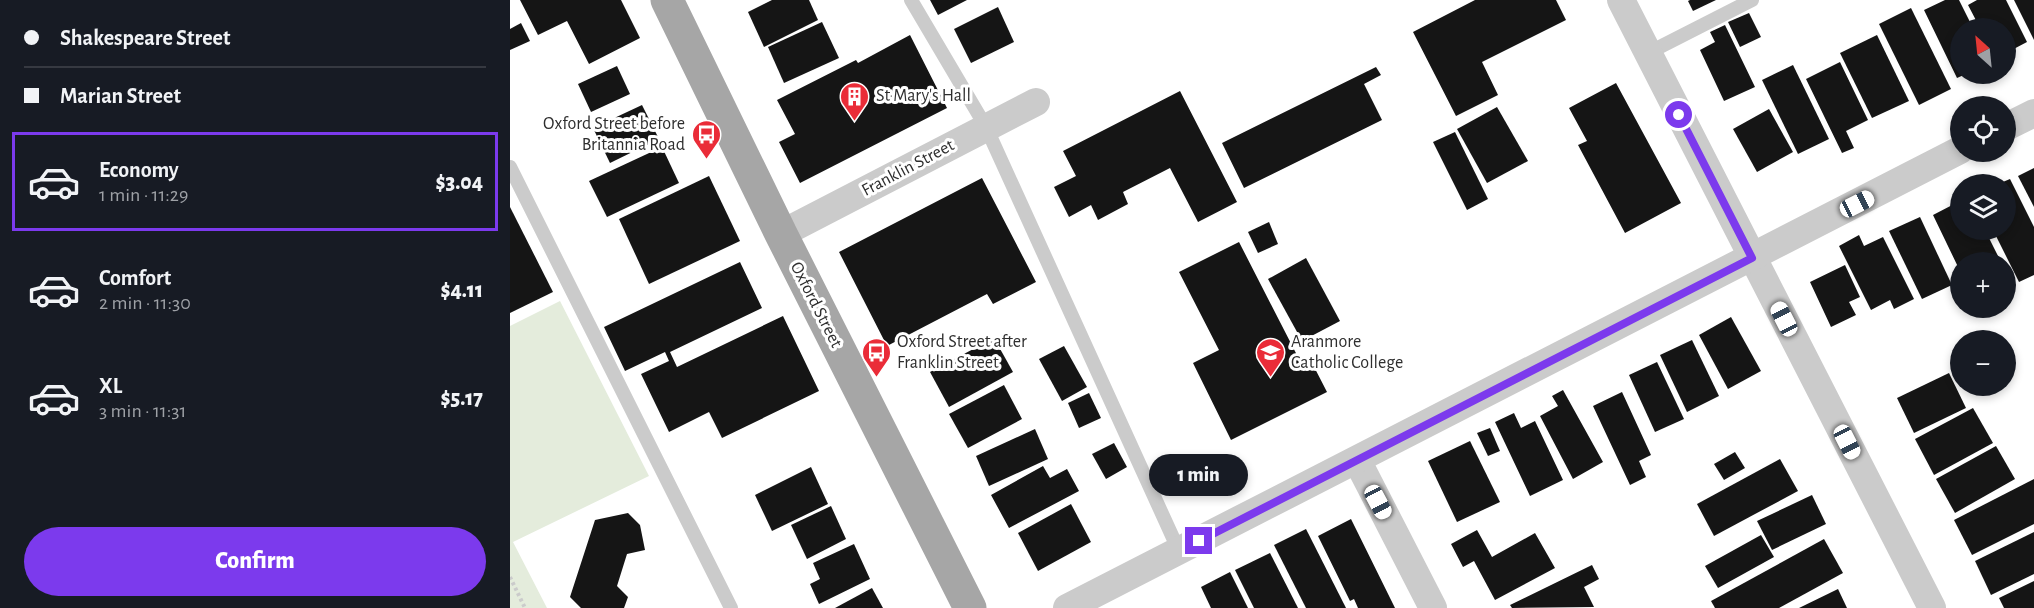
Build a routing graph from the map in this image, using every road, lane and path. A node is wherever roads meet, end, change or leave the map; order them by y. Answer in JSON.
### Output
{"nodes":[{"id":1,"x":668,"y":0,"type":"edge"},
{"id":2,"x":911,"y":0,"type":"edge"},
{"id":3,"x":1621,"y":0,"type":"edge"},
{"id":4,"x":1752,"y":0,"type":"edge"},
{"id":5,"x":1648,"y":53,"type":"junction"},
{"id":6,"x":1036,"y":102,"type":"dead end"},
{"id":7,"x":2034,"y":112,"type":"edge"},
{"id":8,"x":2016,"y":122,"type":"edge"},
{"id":9,"x":986,"y":127,"type":"junction"},
{"id":10,"x":1950,"y":155,"type":"edge"},
{"id":11,"x":510,"y":167,"type":"edge"},
{"id":12,"x":781,"y":234,"type":"junction"},
{"id":13,"x":1752,"y":258,"type":"junction"},
{"id":14,"x":1357,"y":460,"type":"junction"},
{"id":15,"x":1179,"y":551,"type":"junction"},
{"id":16,"x":510,"y":577,"type":"edge"},
{"id":17,"x":525,"y":608,"type":"edge"},
{"id":18,"x":731,"y":608,"type":"edge"},
{"id":19,"x":970,"y":608,"type":"edge"},
{"id":20,"x":1067,"y":608,"type":"edge"},
{"id":21,"x":1433,"y":608,"type":"edge"},
{"id":22,"x":1932,"y":608,"type":"edge"}],
"edges":[{"from":1,"to":12,"type":"main road","name":"Oxford Street"},
{"from":2,"to":9,"type":"lane"},
{"from":3,"to":5,"type":"street"},
{"from":4,"to":5,"type":"lane"},
{"from":5,"to":13,"type":"street"},
{"from":6,"to":9,"type":"street","name":"Franklin Street"},
{"from":7,"to":8,"type":"street"},
{"from":9,"to":12,"type":"street","name":"Franklin Street"},
{"from":9,"to":15,"type":"lane"},
{"from":10,"to":13,"type":"street"},
{"from":11,"to":18,"type":"lane"},
{"from":12,"to":19,"type":"main road","name":"Oxford Street"},
{"from":13,"to":14,"type":"street"},
{"from":13,"to":22,"type":"street"},
{"from":14,"to":15,"type":"street"},
{"from":14,"to":21,"type":"street"},
{"from":15,"to":20,"type":"street"},
{"from":16,"to":17,"type":"path"}]}
